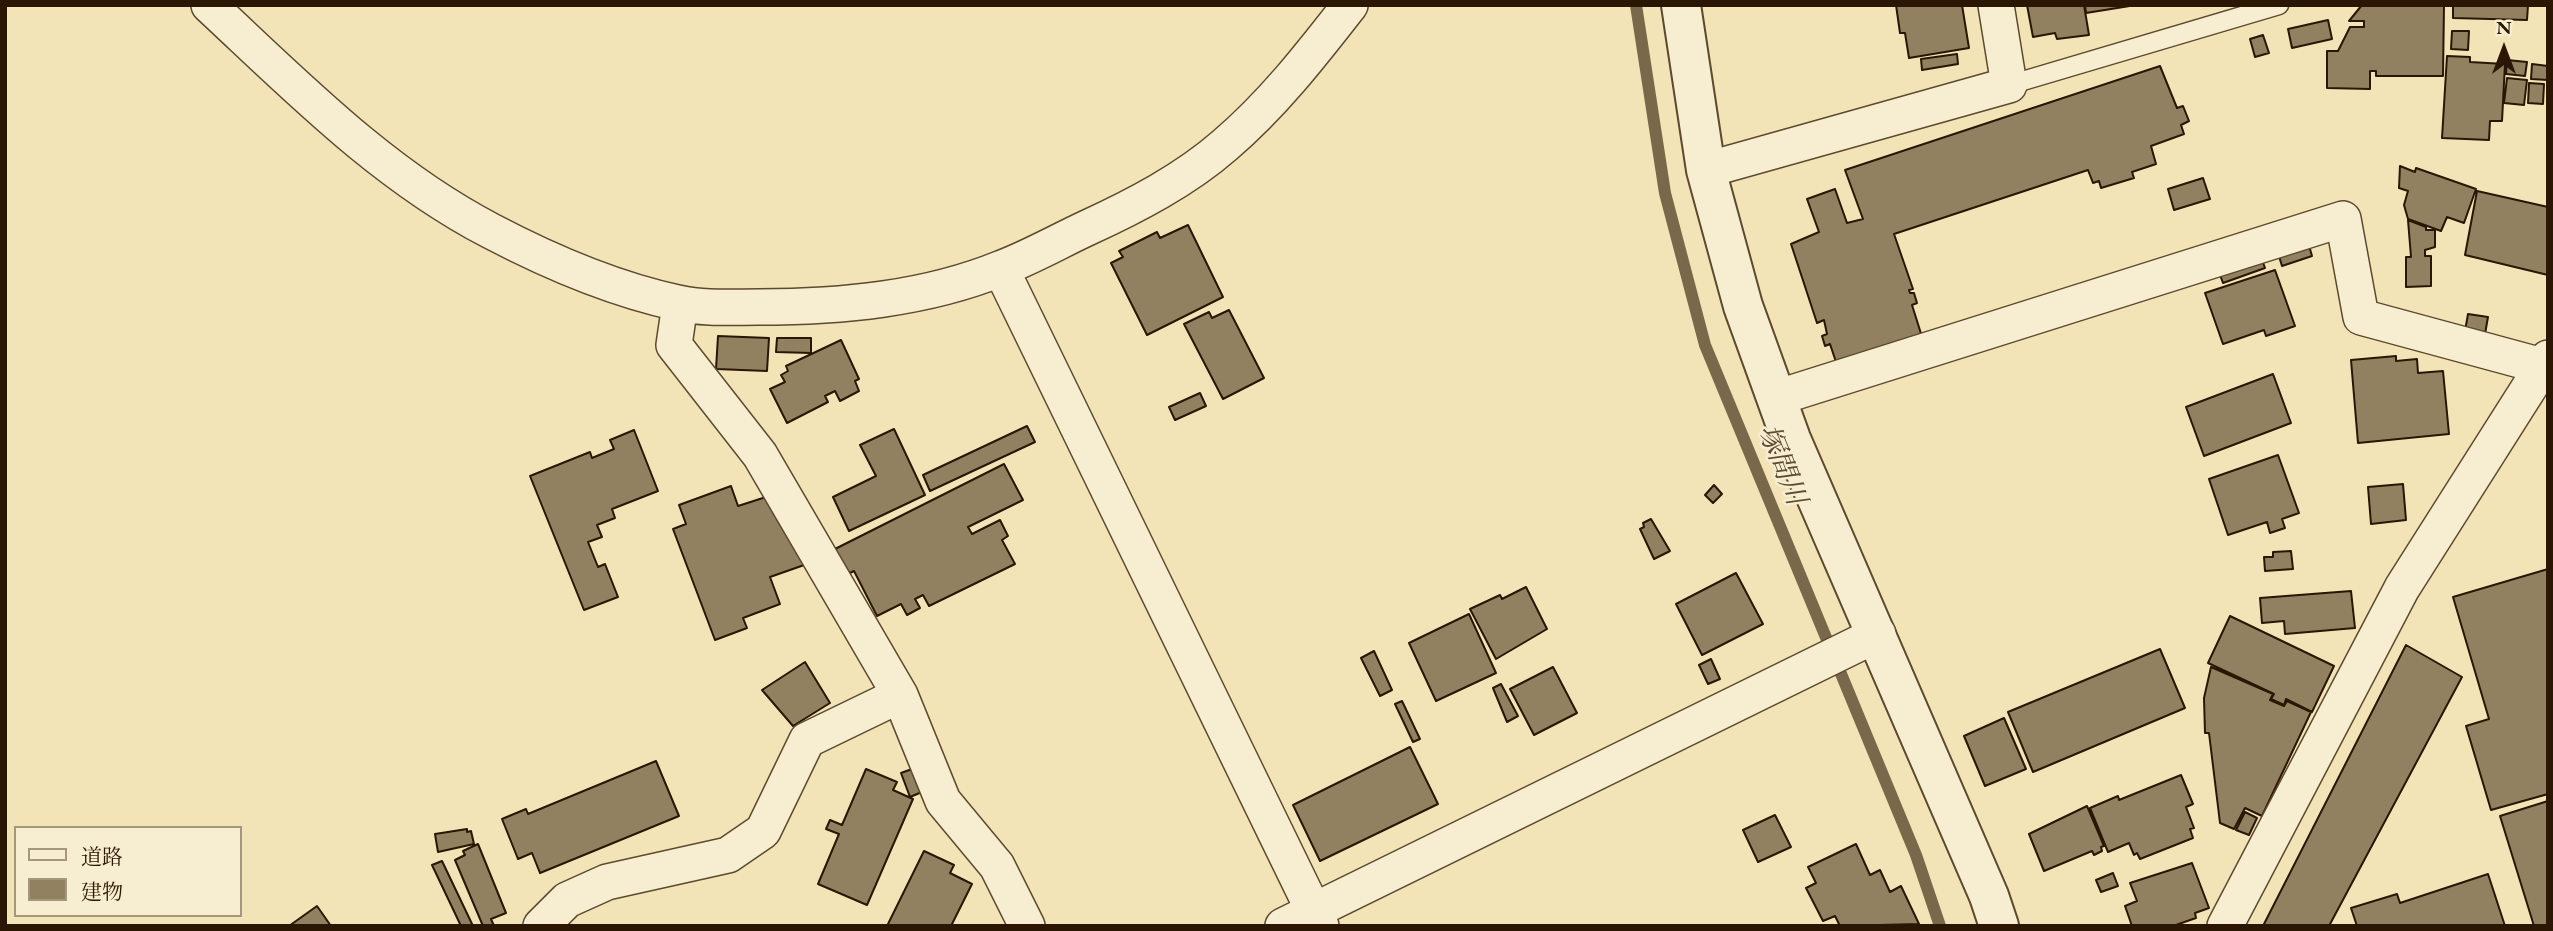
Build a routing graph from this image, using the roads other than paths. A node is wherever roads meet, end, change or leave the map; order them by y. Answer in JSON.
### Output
{"nodes":[{"id":1,"x":209,"y":5,"type":"edge"},
{"id":2,"x":1350,"y":5,"type":"edge"},
{"id":3,"x":1681,"y":5,"type":"edge"},
{"id":4,"x":1996,"y":5,"type":"edge"},
{"id":5,"x":2279,"y":5,"type":"edge"},
{"id":6,"x":2009,"y":85,"type":"junction"},
{"id":7,"x":1706,"y":170,"type":"junction"},
{"id":8,"x":1001,"y":269,"type":"junction"},
{"id":9,"x":681,"y":304,"type":"junction"},
{"id":10,"x":2545,"y":362,"type":"edge"},
{"id":11,"x":1776,"y":398,"type":"junction"},
{"id":12,"x":1863,"y":640,"type":"junction"},
{"id":13,"x":900,"y":695,"type":"junction"},
{"id":14,"x":1317,"y":918,"type":"edge"},
{"id":15,"x":541,"y":926,"type":"edge"},
{"id":16,"x":1027,"y":926,"type":"edge"},
{"id":17,"x":1283,"y":926,"type":"edge"},
{"id":18,"x":1998,"y":926,"type":"edge"},
{"id":19,"x":2225,"y":926,"type":"edge"}],
"edges":[{"from":1,"to":9,"type":"street"},
{"from":2,"to":8,"type":"street"},
{"from":3,"to":7,"type":"street"},
{"from":4,"to":6,"type":"street"},
{"from":5,"to":6,"type":"lane"},
{"from":6,"to":7,"type":"street"},
{"from":7,"to":11,"type":"street"},
{"from":8,"to":9,"type":"street"},
{"from":8,"to":14,"type":"street"},
{"from":9,"to":13,"type":"street"},
{"from":10,"to":11,"type":"street"},
{"from":10,"to":19,"type":"street"},
{"from":11,"to":12,"type":"street"},
{"from":12,"to":14,"type":"street"},
{"from":12,"to":18,"type":"street"},
{"from":13,"to":15,"type":"street"},
{"from":13,"to":16,"type":"street"},
{"from":14,"to":17,"type":"street"}]}
